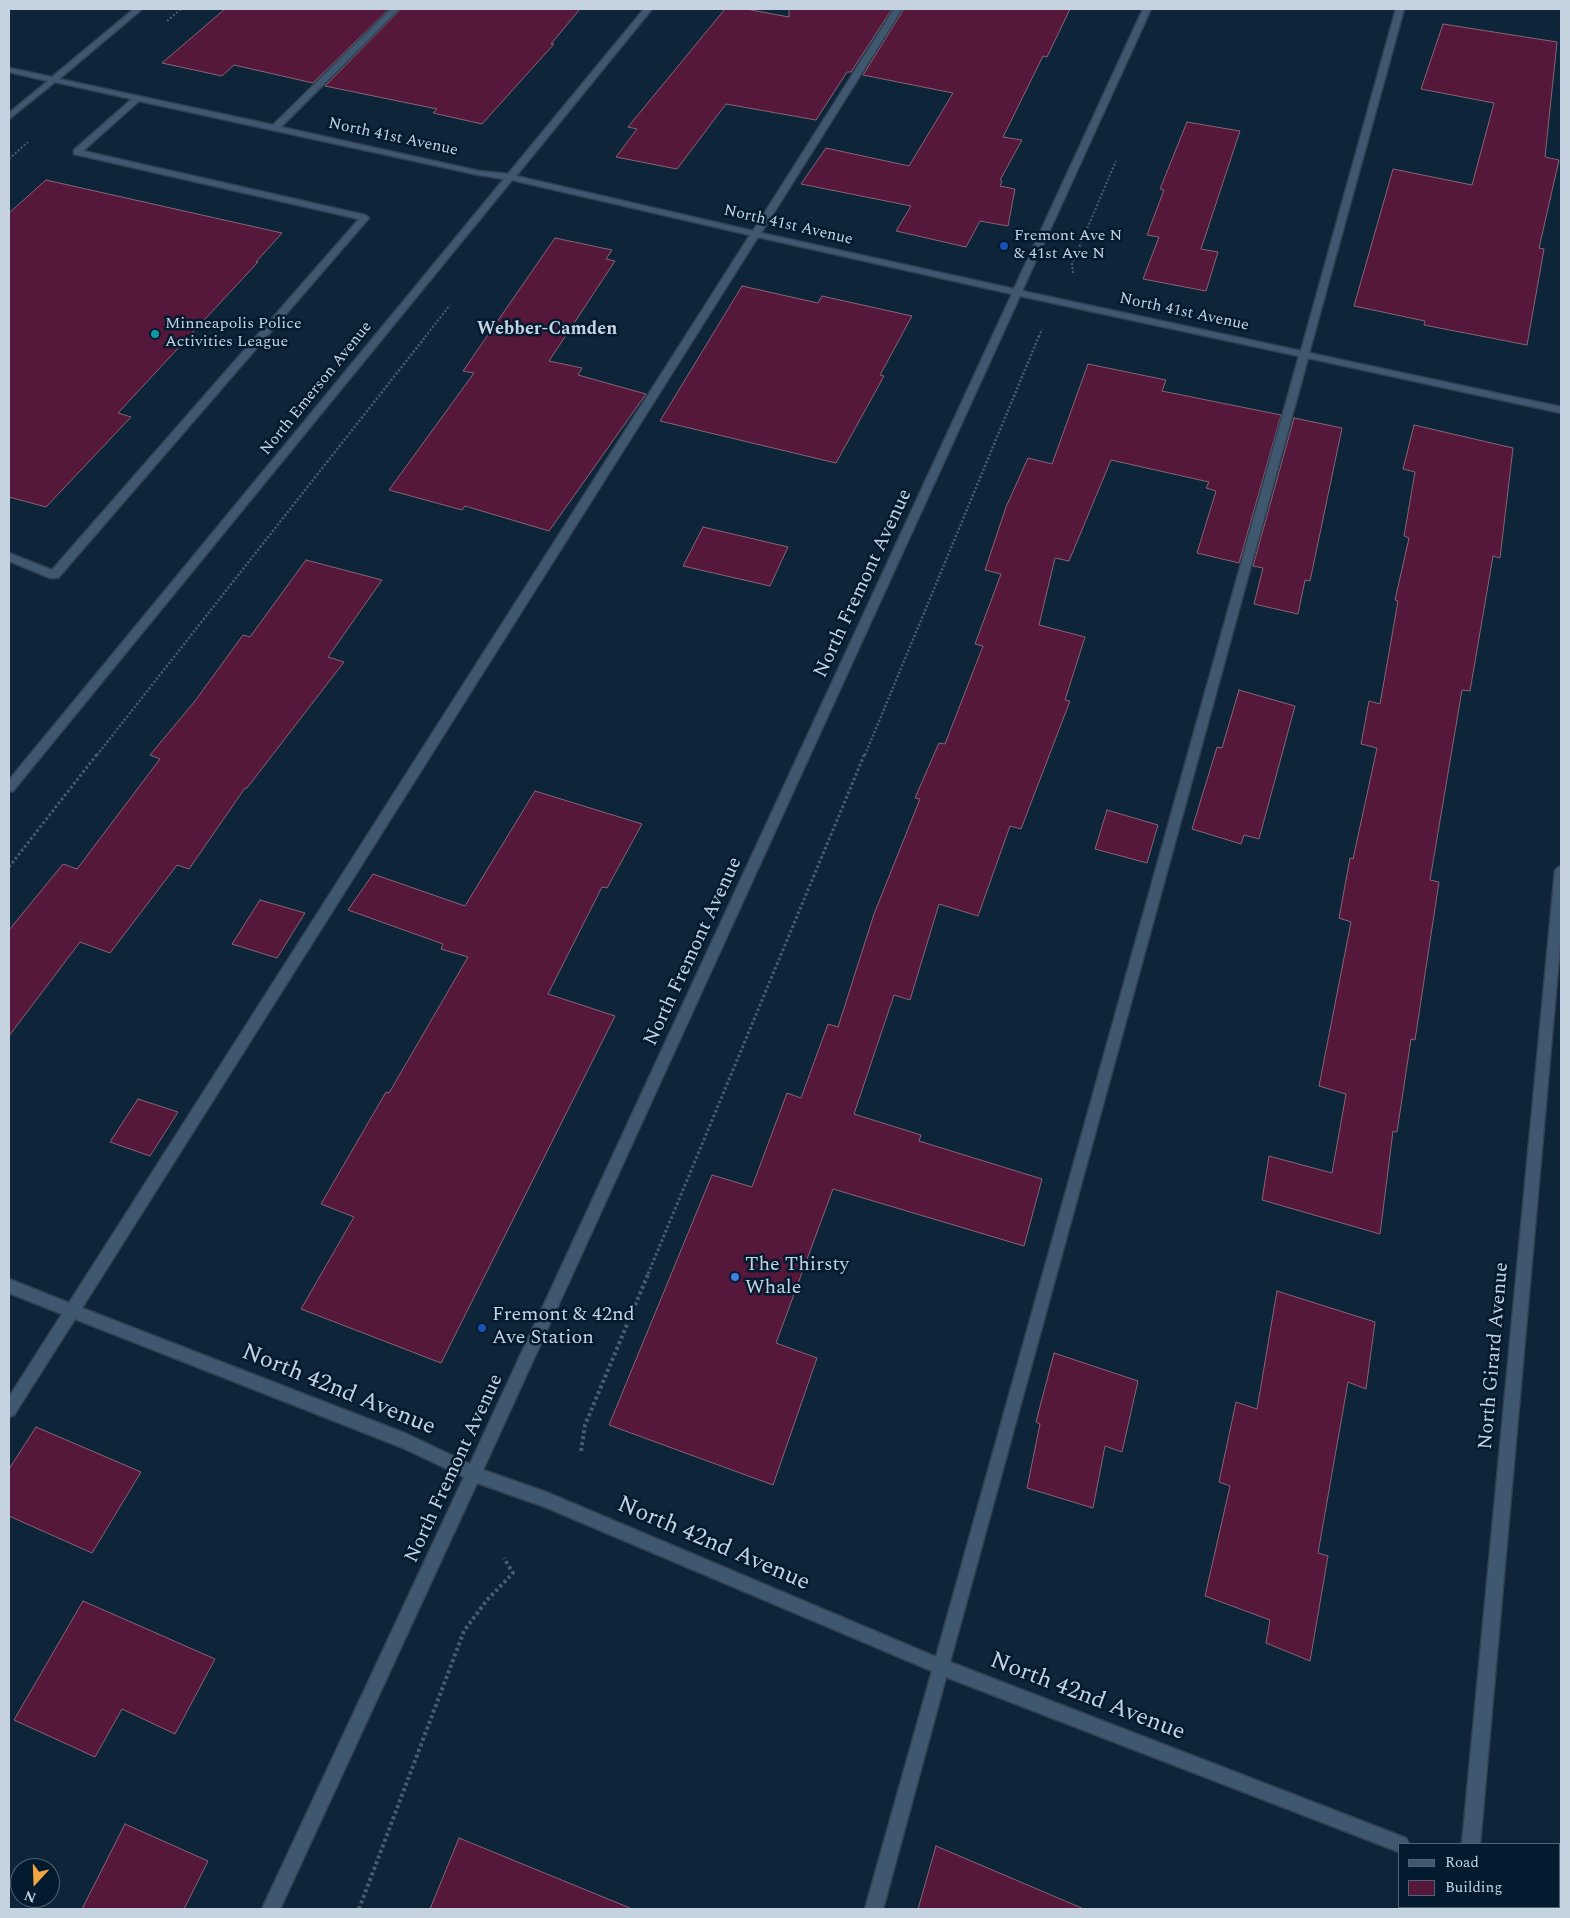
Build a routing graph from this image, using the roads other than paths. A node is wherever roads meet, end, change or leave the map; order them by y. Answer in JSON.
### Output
{"nodes":[{"id":1,"x":138,"y":9,"type":"edge"},
{"id":2,"x":396,"y":9,"type":"edge"},
{"id":3,"x":648,"y":9,"type":"edge"},
{"id":4,"x":898,"y":9,"type":"edge"},
{"id":5,"x":1147,"y":9,"type":"edge"},
{"id":6,"x":1400,"y":9,"type":"edge"},
{"id":7,"x":9,"y":70,"type":"edge"},
{"id":8,"x":53,"y":79,"type":"junction"},
{"id":9,"x":138,"y":98,"type":"junction"},
{"id":10,"x":9,"y":117,"type":"edge"},
{"id":11,"x":275,"y":128,"type":"junction"},
{"id":12,"x":510,"y":178,"type":"junction"},
{"id":13,"x":754,"y":234,"type":"junction"},
{"id":14,"x":1019,"y":292,"type":"junction"},
{"id":15,"x":1304,"y":354,"type":"junction"},
{"id":16,"x":1561,"y":410,"type":"edge"},
{"id":17,"x":9,"y":557,"type":"edge"},
{"id":18,"x":9,"y":788,"type":"edge"},
{"id":19,"x":1561,"y":871,"type":"edge"},
{"id":20,"x":9,"y":1286,"type":"edge"},
{"id":21,"x":72,"y":1311,"type":"junction"},
{"id":22,"x":9,"y":1410,"type":"edge"},
{"id":23,"x":473,"y":1474,"type":"junction"},
{"id":24,"x":941,"y":1667,"type":"junction"},
{"id":25,"x":1398,"y":1843,"type":"edge"},
{"id":26,"x":1471,"y":1843,"type":"edge"},
{"id":27,"x":271,"y":1909,"type":"edge"},
{"id":28,"x":874,"y":1909,"type":"edge"}],
"edges":[{"from":1,"to":8,"type":"street"},
{"from":2,"to":11,"type":"street"},
{"from":3,"to":12,"type":"street","name":"North Emerson Avenue"},
{"from":4,"to":13,"type":"street"},
{"from":5,"to":14,"type":"street","name":"North Fremont Avenue"},
{"from":6,"to":15,"type":"street"},
{"from":7,"to":8,"type":"street","name":"North 41st Avenue"},
{"from":8,"to":9,"type":"street","name":"North 41st Avenue"},
{"from":8,"to":10,"type":"street"},
{"from":9,"to":11,"type":"street","name":"North 41st Avenue"},
{"from":9,"to":17,"type":"street"},
{"from":11,"to":12,"type":"street","name":"North 41st Avenue"},
{"from":12,"to":13,"type":"street","name":"North 41st Avenue"},
{"from":12,"to":18,"type":"street","name":"North Emerson Avenue"},
{"from":13,"to":14,"type":"street","name":"North 41st Avenue"},
{"from":13,"to":21,"type":"street"},
{"from":14,"to":15,"type":"street","name":"North 41st Avenue"},
{"from":14,"to":23,"type":"street","name":"North Fremont Avenue"},
{"from":15,"to":16,"type":"street","name":"North 41st Avenue"},
{"from":15,"to":24,"type":"street"},
{"from":19,"to":26,"type":"street","name":"North Girard Avenue"},
{"from":20,"to":21,"type":"street","name":"North 42nd Avenue"},
{"from":21,"to":22,"type":"street"},
{"from":21,"to":23,"type":"street","name":"North 42nd Avenue"},
{"from":23,"to":24,"type":"street","name":"North 42nd Avenue"},
{"from":23,"to":27,"type":"street","name":"North Fremont Avenue"},
{"from":24,"to":25,"type":"street","name":"North 42nd Avenue"},
{"from":24,"to":28,"type":"street"}]}
